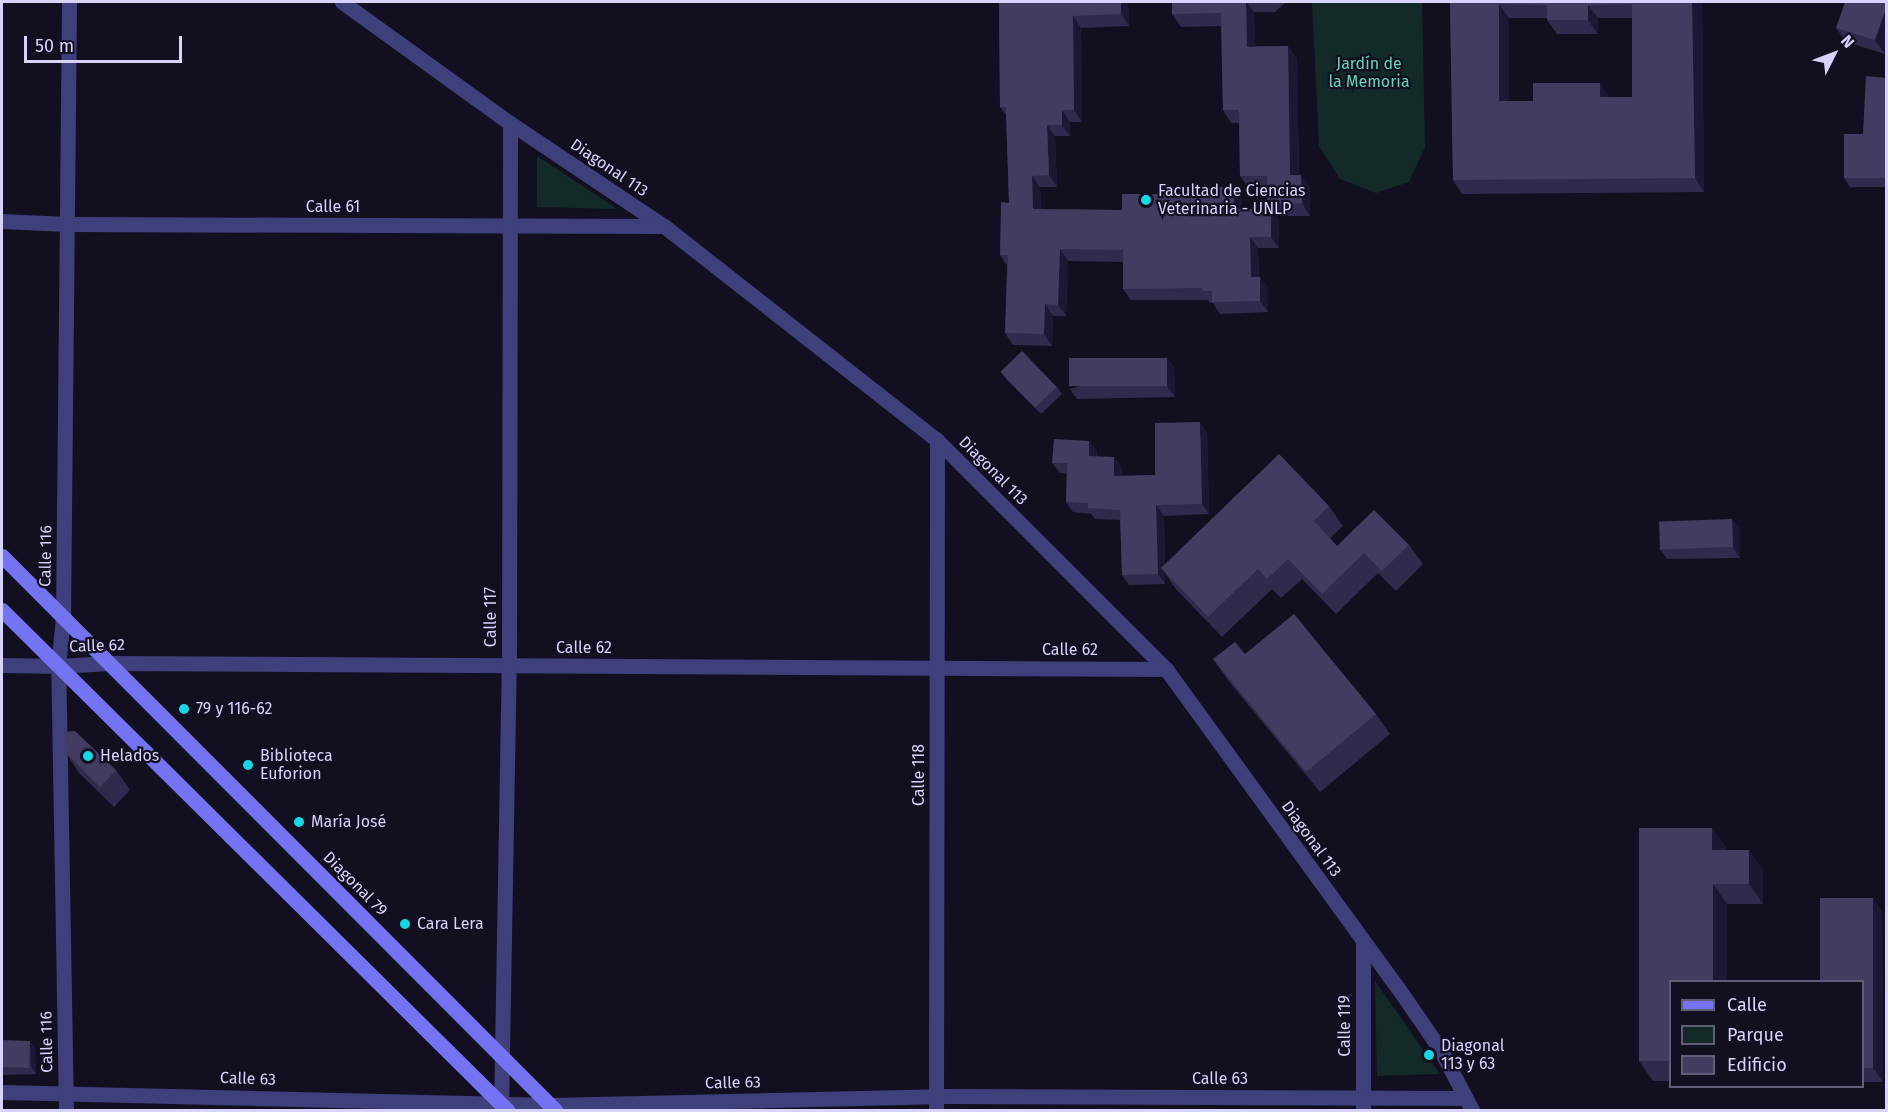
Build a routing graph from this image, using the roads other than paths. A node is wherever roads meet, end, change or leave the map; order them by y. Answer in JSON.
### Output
{"nodes":[{"id":1,"x":69,"y":2,"type":"edge"},
{"id":2,"x":342,"y":2,"type":"edge"},
{"id":3,"x":510,"y":123,"type":"junction"},
{"id":4,"x":2,"y":221,"type":"edge"},
{"id":5,"x":67,"y":224,"type":"junction"},
{"id":6,"x":509,"y":226,"type":"junction"},
{"id":7,"x":664,"y":226,"type":"junction"},
{"id":8,"x":937,"y":440,"type":"junction"},
{"id":9,"x":2,"y":556,"type":"edge"},
{"id":10,"x":2,"y":610,"type":"edge"},
{"id":11,"x":63,"y":618,"type":"junction"},
{"id":12,"x":109,"y":663,"type":"junction"},
{"id":13,"x":2,"y":665,"type":"edge"},
{"id":14,"x":509,"y":665,"type":"junction"},
{"id":15,"x":58,"y":666,"type":"junction"},
{"id":16,"x":937,"y":668,"type":"junction"},
{"id":17,"x":1166,"y":669,"type":"junction"},
{"id":18,"x":1363,"y":942,"type":"junction"},
{"id":19,"x":502,"y":1058,"type":"junction"},
{"id":20,"x":2,"y":1092,"type":"edge"},
{"id":21,"x":66,"y":1092,"type":"junction"},
{"id":22,"x":936,"y":1103,"type":"edge"},
{"id":23,"x":1363,"y":1104,"type":"edge"},
{"id":24,"x":1469,"y":1104,"type":"edge"},
{"id":25,"x":553,"y":1108,"type":"edge"},
{"id":26,"x":503,"y":1109,"type":"edge"},
{"id":27,"x":66,"y":1110,"type":"edge"}],
"edges":[{"from":1,"to":5,"type":"street","name":"Calle 116"},
{"from":2,"to":3,"type":"street","name":"Diagonal 113"},
{"from":3,"to":6,"type":"street","name":"Calle 117"},
{"from":3,"to":7,"type":"street","name":"Diagonal 113"},
{"from":4,"to":5,"type":"street","name":"Calle 61"},
{"from":5,"to":6,"type":"street","name":"Calle 61"},
{"from":5,"to":11,"type":"street","name":"Calle 116"},
{"from":6,"to":7,"type":"street","name":"Calle 61"},
{"from":6,"to":14,"type":"street","name":"Calle 117"},
{"from":7,"to":8,"type":"street","name":"Diagonal 113"},
{"from":8,"to":16,"type":"street","name":"Calle 118"},
{"from":8,"to":17,"type":"street","name":"Diagonal 113"},
{"from":9,"to":11,"type":"main road","name":"Diagonal 79"},
{"from":10,"to":15,"type":"main road"},
{"from":11,"to":12,"type":"main road","name":"Diagonal 79"},
{"from":11,"to":15,"type":"street","name":"Calle 116"},
{"from":12,"to":14,"type":"street","name":"Calle 62"},
{"from":12,"to":15,"type":"street","name":"Calle 62"},
{"from":12,"to":19,"type":"main road","name":"Diagonal 79"},
{"from":13,"to":15,"type":"street","name":"Calle 62"},
{"from":14,"to":16,"type":"street","name":"Calle 62"},
{"from":14,"to":19,"type":"street","name":"Calle 117"},
{"from":15,"to":21,"type":"street","name":"Calle 116"},
{"from":15,"to":26,"type":"main road"},
{"from":16,"to":17,"type":"street","name":"Calle 62"},
{"from":16,"to":22,"type":"street","name":"Calle 118"},
{"from":17,"to":18,"type":"street","name":"Diagonal 113"},
{"from":18,"to":23,"type":"street","name":"Calle 119"},
{"from":18,"to":24,"type":"street","name":"Diagonal 113"},
{"from":19,"to":25,"type":"main road","name":"Diagonal 79"},
{"from":19,"to":26,"type":"street","name":"Calle 117"},
{"from":20,"to":21,"type":"street","name":"Calle 63"},
{"from":21,"to":26,"type":"street","name":"Calle 63"},
{"from":21,"to":27,"type":"street","name":"Calle 116"},
{"from":22,"to":23,"type":"street","name":"Calle 63"},
{"from":22,"to":25,"type":"street","name":"Calle 63"},
{"from":23,"to":24,"type":"street","name":"Calle 63"},
{"from":25,"to":26,"type":"street","name":"Calle 63"}]}
